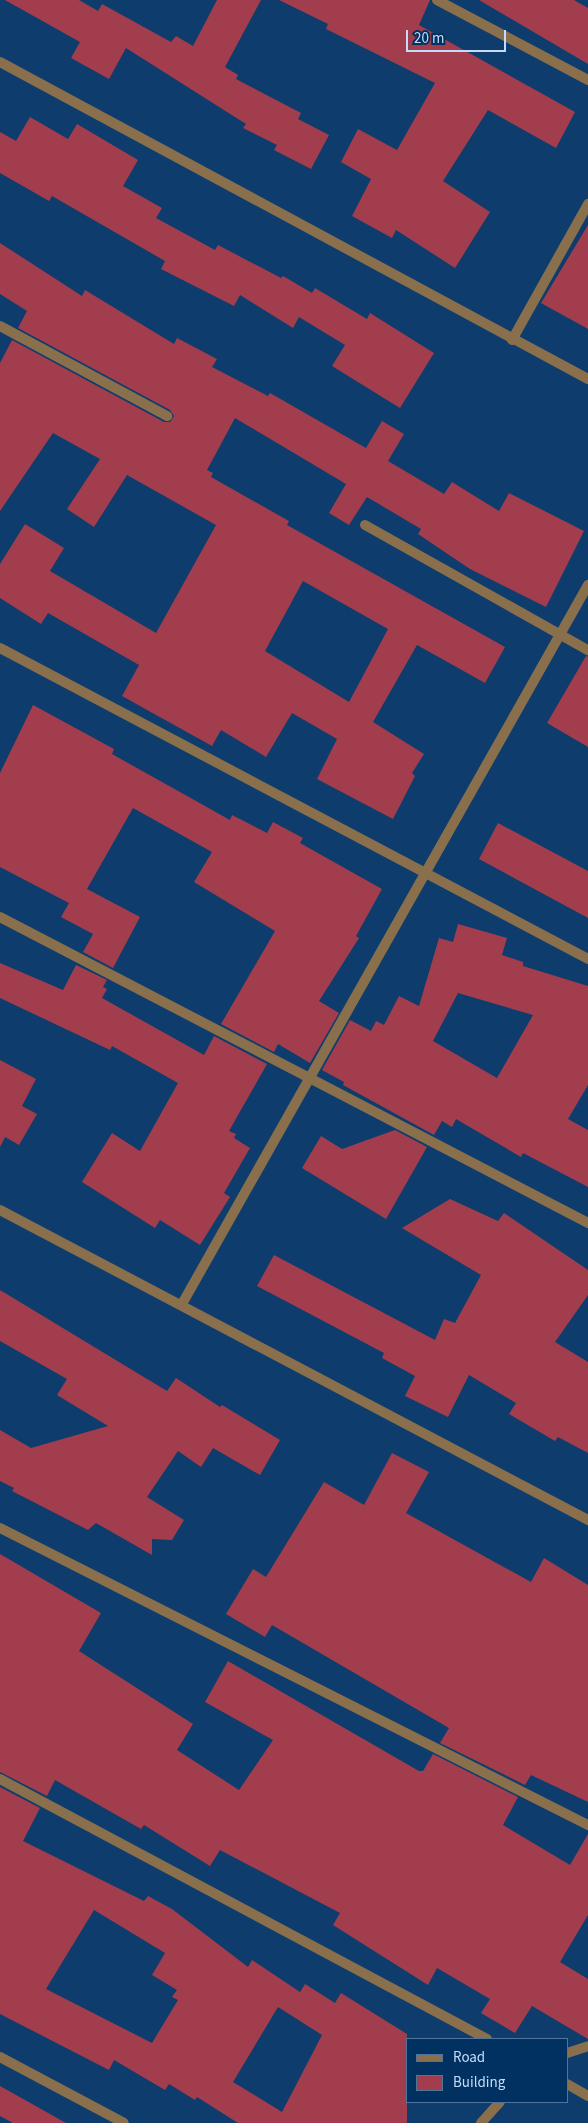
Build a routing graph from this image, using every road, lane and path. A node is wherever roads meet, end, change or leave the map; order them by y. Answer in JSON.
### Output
{"nodes":[{"id":1,"x":437,"y":0,"type":"edge"},
{"id":2,"x":0,"y":62,"type":"edge"},
{"id":3,"x":588,"y":80,"type":"edge"},
{"id":4,"x":588,"y":204,"type":"edge"},
{"id":5,"x":0,"y":326,"type":"edge"},
{"id":6,"x":512,"y":340,"type":"junction"},
{"id":7,"x":588,"y":379,"type":"edge"},
{"id":8,"x":167,"y":416,"type":"dead end"},
{"id":9,"x":365,"y":525,"type":"dead end"},
{"id":10,"x":588,"y":585,"type":"edge"},
{"id":11,"x":560,"y":635,"type":"junction"},
{"id":12,"x":0,"y":648,"type":"edge"},
{"id":13,"x":588,"y":650,"type":"edge"},
{"id":14,"x":425,"y":872,"type":"junction"},
{"id":15,"x":0,"y":917,"type":"edge"},
{"id":16,"x":588,"y":959,"type":"edge"},
{"id":17,"x":312,"y":1079,"type":"junction"},
{"id":18,"x":0,"y":1210,"type":"edge"},
{"id":19,"x":588,"y":1223,"type":"edge"},
{"id":20,"x":182,"y":1304,"type":"junction"},
{"id":21,"x":588,"y":1520,"type":"edge"},
{"id":22,"x":0,"y":1528,"type":"edge"},
{"id":23,"x":0,"y":1779,"type":"edge"},
{"id":24,"x":588,"y":1825,"type":"edge"},
{"id":25,"x":485,"y":2038,"type":"edge"},
{"id":26,"x":588,"y":2046,"type":"edge"},
{"id":27,"x":568,"y":2053,"type":"edge"},
{"id":28,"x":0,"y":2057,"type":"edge"},
{"id":29,"x":568,"y":2085,"type":"edge"},
{"id":30,"x":588,"y":2096,"type":"edge"},
{"id":31,"x":499,"y":2103,"type":"edge"},
{"id":32,"x":124,"y":2123,"type":"edge"},
{"id":33,"x":481,"y":2123,"type":"edge"}],
"edges":[{"from":1,"to":3,"type":"street"},
{"from":2,"to":6,"type":"street"},
{"from":4,"to":6,"type":"street"},
{"from":5,"to":8,"type":"street"},
{"from":6,"to":7,"type":"street"},
{"from":9,"to":11,"type":"street"},
{"from":10,"to":11,"type":"street"},
{"from":11,"to":13,"type":"street"},
{"from":11,"to":14,"type":"street"},
{"from":12,"to":14,"type":"street"},
{"from":14,"to":16,"type":"street"},
{"from":14,"to":17,"type":"street"},
{"from":15,"to":17,"type":"street"},
{"from":17,"to":19,"type":"street"},
{"from":17,"to":20,"type":"street"},
{"from":18,"to":20,"type":"street"},
{"from":20,"to":21,"type":"street"},
{"from":22,"to":24,"type":"street"},
{"from":23,"to":25,"type":"street"},
{"from":26,"to":27,"type":"street"},
{"from":28,"to":32,"type":"street"},
{"from":29,"to":30,"type":"street"},
{"from":31,"to":33,"type":"street"}]}
